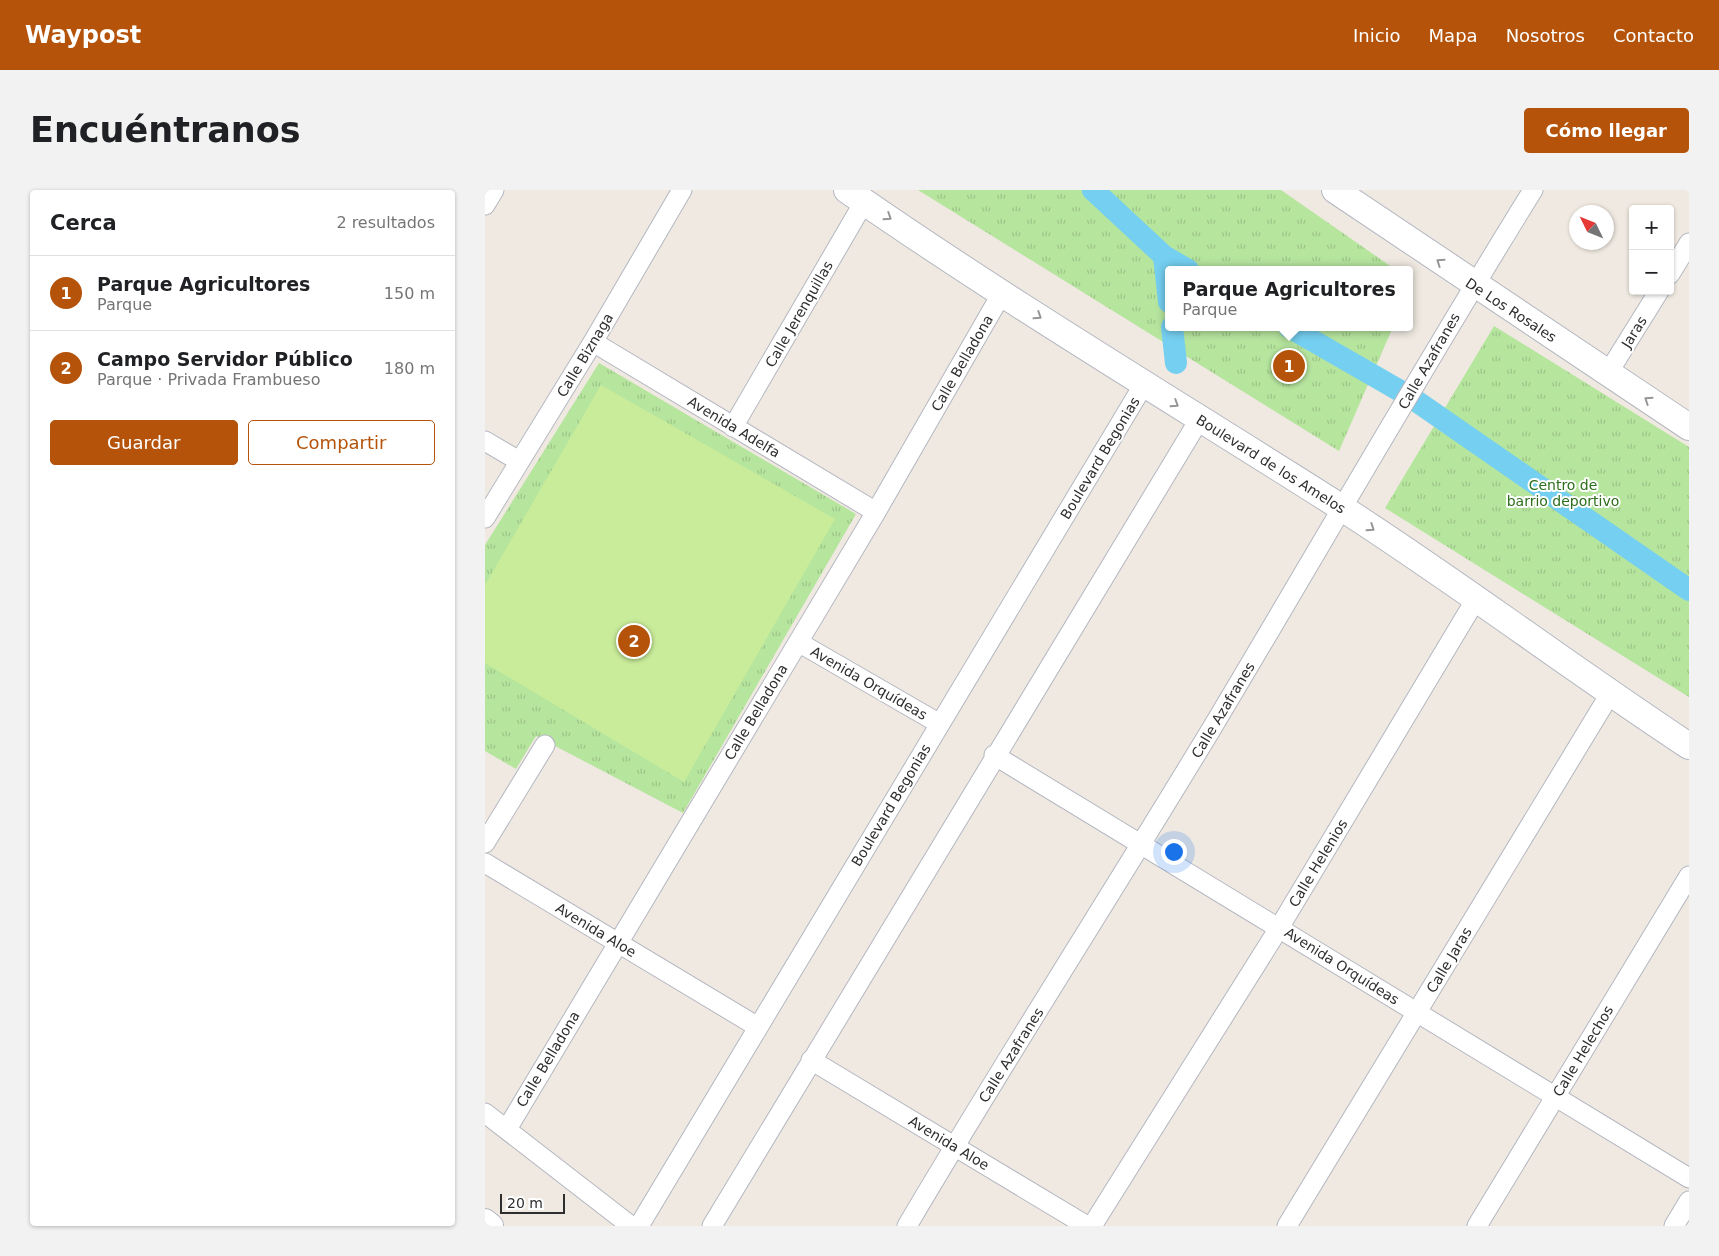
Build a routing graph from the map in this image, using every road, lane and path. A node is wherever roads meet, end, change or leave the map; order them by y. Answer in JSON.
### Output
{"nodes":[{"id":1,"x":494,"y":190,"type":"edge"},
{"id":2,"x":682,"y":190,"type":"edge"},
{"id":3,"x":1533,"y":190,"type":"edge"},
{"id":4,"x":1340,"y":192,"type":"edge"},
{"id":5,"x":856,"y":196,"type":"edge"},
{"id":6,"x":485,"y":205,"type":"edge"},
{"id":7,"x":1689,"y":244,"type":"edge"},
{"id":8,"x":1674,"y":268,"type":"edge"},
{"id":9,"x":1474,"y":285,"type":"junction"},
{"id":10,"x":1002,"y":292,"type":"junction"},
{"id":11,"x":1657,"y":295,"type":"edge"},
{"id":12,"x":593,"y":342,"type":"junction"},
{"id":13,"x":1608,"y":374,"type":"junction"},
{"id":14,"x":1144,"y":384,"type":"junction"},
{"id":15,"x":1199,"y":420,"type":"junction"},
{"id":16,"x":733,"y":427,"type":"junction"},
{"id":17,"x":1689,"y":427,"type":"edge"},
{"id":18,"x":485,"y":441,"type":"edge"},
{"id":19,"x":519,"y":462,"type":"junction"},
{"id":20,"x":1343,"y":509,"type":"junction"},
{"id":21,"x":876,"y":512,"type":"junction"},
{"id":22,"x":485,"y":518,"type":"edge"},
{"id":23,"x":1476,"y":599,"type":"junction"},
{"id":24,"x":798,"y":642,"type":"junction"},
{"id":25,"x":1610,"y":694,"type":"junction"},
{"id":26,"x":940,"y":724,"type":"junction"},
{"id":27,"x":545,"y":744,"type":"dead end"},
{"id":28,"x":1689,"y":746,"type":"edge"},
{"id":29,"x":994,"y":755,"type":"junction"},
{"id":30,"x":485,"y":843,"type":"edge"},
{"id":31,"x":1141,"y":846,"type":"junction"},
{"id":32,"x":485,"y":863,"type":"edge"},
{"id":33,"x":1689,"y":876,"type":"edge"},
{"id":34,"x":1279,"y":928,"type":"junction"},
{"id":35,"x":618,"y":943,"type":"junction"},
{"id":36,"x":1417,"y":1013,"type":"junction"},
{"id":37,"x":757,"y":1027,"type":"junction"},
{"id":38,"x":811,"y":1060,"type":"junction"},
{"id":39,"x":1555,"y":1098,"type":"junction"},
{"id":40,"x":485,"y":1113,"type":"edge"},
{"id":41,"x":507,"y":1129,"type":"junction"},
{"id":42,"x":954,"y":1146,"type":"junction"},
{"id":43,"x":1689,"y":1178,"type":"edge"},
{"id":44,"x":1689,"y":1201,"type":"edge"},
{"id":45,"x":485,"y":1221,"type":"edge"},
{"id":46,"x":491,"y":1226,"type":"edge"},
{"id":47,"x":631,"y":1226,"type":"edge"},
{"id":48,"x":639,"y":1226,"type":"edge"},
{"id":49,"x":712,"y":1226,"type":"edge"},
{"id":50,"x":907,"y":1226,"type":"edge"},
{"id":51,"x":1087,"y":1226,"type":"edge"},
{"id":52,"x":1093,"y":1226,"type":"edge"},
{"id":53,"x":1287,"y":1226,"type":"edge"},
{"id":54,"x":1477,"y":1226,"type":"edge"},
{"id":55,"x":1674,"y":1226,"type":"edge"}],
"edges":[{"from":1,"to":6,"type":"street"},
{"from":2,"to":12,"type":"street","name":"Calle Biznaga"},
{"from":3,"to":9,"type":"street","name":"Calle Azafranes"},
{"from":9,"to":4,"type":"main road","name":"De Los Rosales","one_way":true},
{"from":5,"to":10,"type":"main road","name":"Boulevard de los Amelos","one_way":true},
{"from":5,"to":16,"type":"street","name":"Calle Jerenquillas"},
{"from":7,"to":8,"type":"street"},
{"from":9,"to":13,"type":"main road","name":"De Los Rosales"},
{"from":9,"to":20,"type":"street","name":"Calle Azafranes"},
{"from":10,"to":14,"type":"main road","name":"Boulevard de los Amelos","one_way":true},
{"from":10,"to":21,"type":"street","name":"Calle Belladona"},
{"from":11,"to":13,"type":"street","name":"Jaras"},
{"from":12,"to":16,"type":"street","name":"Avenida Adelfa"},
{"from":12,"to":19,"type":"street","name":"Calle Biznaga"},
{"from":17,"to":13,"type":"main road","name":"De Los Rosales","one_way":true},
{"from":14,"to":15,"type":"main road","name":"Boulevard de los Amelos","one_way":true},
{"from":14,"to":26,"type":"street","name":"Boulevard Begonias"},
{"from":15,"to":20,"type":"main road","name":"Boulevard de los Amelos"},
{"from":15,"to":29,"type":"street"},
{"from":16,"to":21,"type":"street","name":"Avenida Adelfa"},
{"from":18,"to":19,"type":"street"},
{"from":19,"to":22,"type":"street","name":"Calle Biznaga"},
{"from":20,"to":23,"type":"main road","name":"Boulevard de los Amelos","one_way":true},
{"from":20,"to":31,"type":"street","name":"Calle Azafranes"},
{"from":21,"to":24,"type":"street","name":"Calle Belladona"},
{"from":23,"to":25,"type":"main road","name":"Boulevard de los Amelos"},
{"from":23,"to":34,"type":"street","name":"Calle Helenios"},
{"from":24,"to":26,"type":"street","name":"Avenida Orquídeas"},
{"from":24,"to":35,"type":"street","name":"Calle Belladona"},
{"from":25,"to":28,"type":"main road","name":"Boulevard de los Amelos"},
{"from":25,"to":36,"type":"street","name":"Calle Jaras"},
{"from":26,"to":37,"type":"street","name":"Boulevard Begonias"},
{"from":27,"to":30,"type":"street"},
{"from":29,"to":31,"type":"street","name":"Avenida Orquídeas"},
{"from":29,"to":38,"type":"street"},
{"from":31,"to":34,"type":"street","name":"Avenida Orquídeas"},
{"from":31,"to":42,"type":"street","name":"Calle Azafranes"},
{"from":32,"to":35,"type":"street","name":"Avenida Aloe"},
{"from":33,"to":39,"type":"street","name":"Calle Helechos"},
{"from":34,"to":36,"type":"street","name":"Avenida Orquídeas"},
{"from":34,"to":52,"type":"street","name":"Calle Helenios"},
{"from":35,"to":37,"type":"street","name":"Avenida Aloe"},
{"from":35,"to":41,"type":"street","name":"Calle Belladona"},
{"from":36,"to":39,"type":"street","name":"Avenida Orquídeas"},
{"from":36,"to":53,"type":"street","name":"Calle Jaras"},
{"from":37,"to":48,"type":"street","name":"Boulevard Begonias"},
{"from":38,"to":42,"type":"street","name":"Avenida Aloe"},
{"from":38,"to":49,"type":"street"},
{"from":39,"to":43,"type":"street","name":"Avenida Orquídeas"},
{"from":39,"to":54,"type":"street","name":"Calle Helechos"},
{"from":40,"to":41,"type":"street"},
{"from":41,"to":47,"type":"street"},
{"from":42,"to":50,"type":"street","name":"Calle Azafranes"},
{"from":42,"to":51,"type":"street","name":"Avenida Aloe"},
{"from":44,"to":55,"type":"street"},
{"from":45,"to":46,"type":"street"}]}
